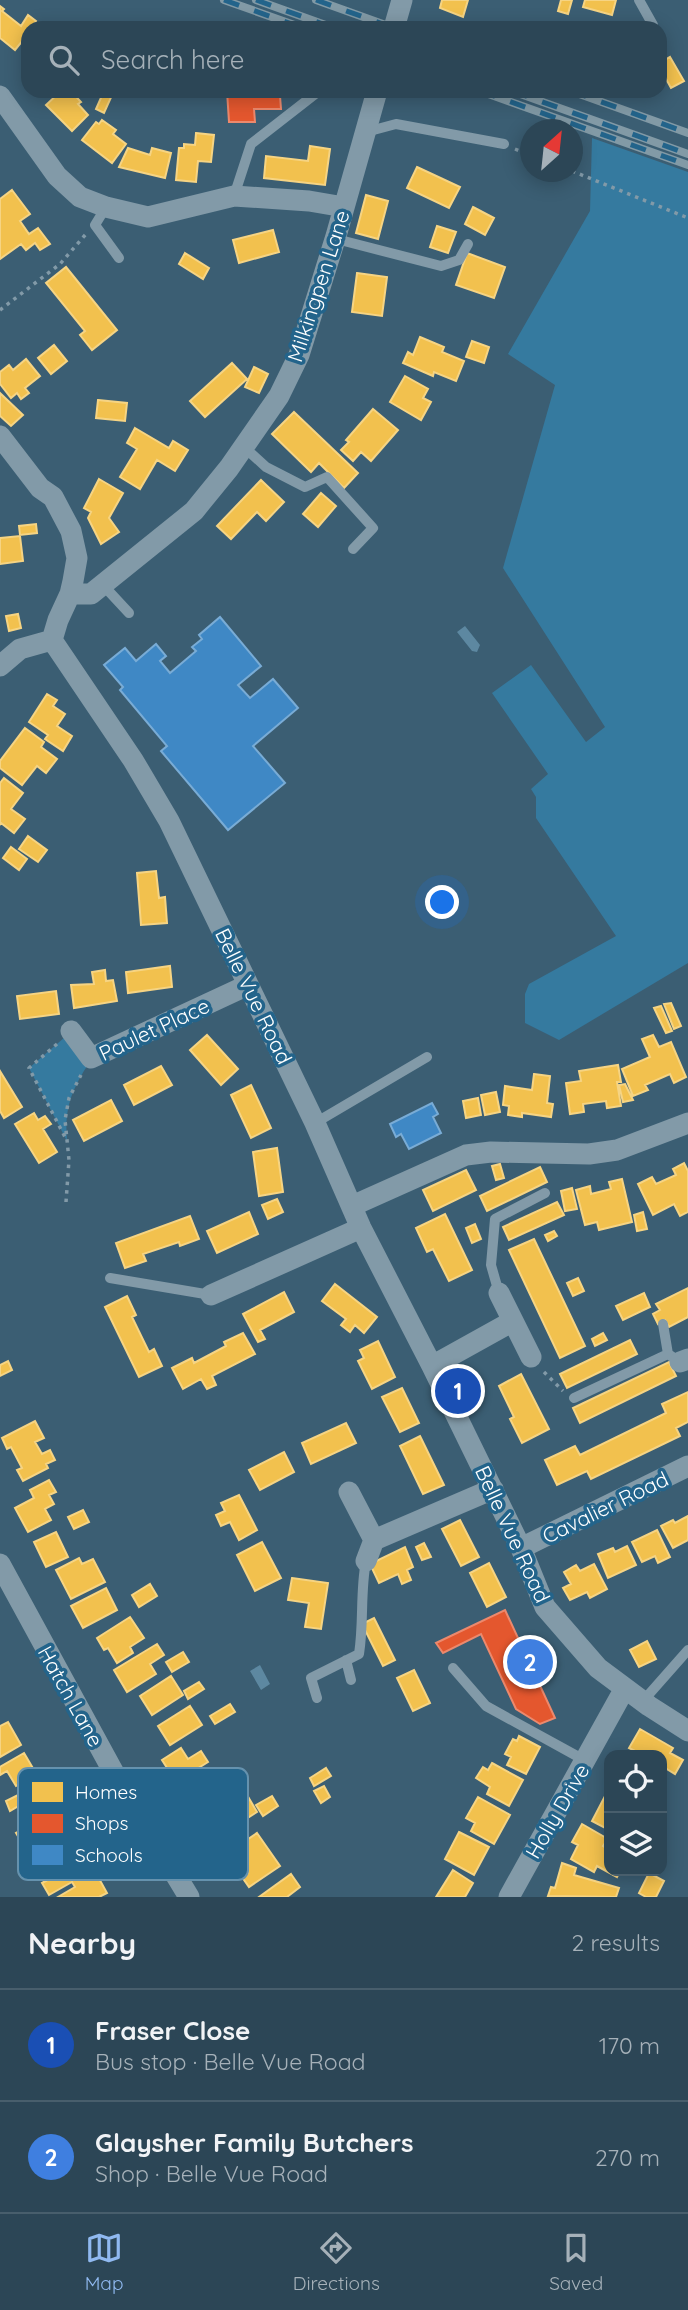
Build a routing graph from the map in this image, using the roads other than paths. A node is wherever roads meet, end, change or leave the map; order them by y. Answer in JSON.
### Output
{"nodes":[{"id":1,"x":402,"y":0,"type":"edge"},
{"id":2,"x":639,"y":0,"type":"edge"},
{"id":3,"x":396,"y":21,"type":"edge"},
{"id":4,"x":651,"y":21,"type":"edge"},
{"id":5,"x":0,"y":96,"type":"edge"},
{"id":6,"x":310,"y":98,"type":"edge"},
{"id":7,"x":375,"y":98,"type":"edge"},
{"id":8,"x":366,"y":132,"type":"junction"},
{"id":9,"x":504,"y":144,"type":"dead end"},
{"id":10,"x":234,"y":197,"type":"junction"},
{"id":11,"x":344,"y":206,"type":"junction"},
{"id":12,"x":100,"y":216,"type":"junction"},
{"id":13,"x":336,"y":236,"type":"junction"},
{"id":14,"x":468,"y":244,"type":"dead end"},
{"id":15,"x":119,"y":258,"type":"dead end"},
{"id":16,"x":0,"y":436,"type":"edge"},
{"id":17,"x":244,"y":447,"type":"junction"},
{"id":18,"x":353,"y":549,"type":"dead end"},
{"id":19,"x":103,"y":585,"type":"junction"},
{"id":20,"x":70,"y":594,"type":"junction"},
{"id":21,"x":129,"y":613,"type":"dead end"},
{"id":22,"x":52,"y":640,"type":"junction"},
{"id":23,"x":0,"y":666,"type":"edge"},
{"id":24,"x":248,"y":985,"type":"junction"},
{"id":25,"x":71,"y":1031,"type":"road end"},
{"id":26,"x":427,"y":1057,"type":"dead end"},
{"id":27,"x":315,"y":1123,"type":"junction"},
{"id":28,"x":688,"y":1123,"type":"edge"},
{"id":29,"x":545,"y":1193,"type":"dead end"},
{"id":30,"x":352,"y":1206,"type":"junction"},
{"id":31,"x":361,"y":1228,"type":"junction"},
{"id":32,"x":110,"y":1278,"type":"dead end"},
{"id":33,"x":499,"y":1293,"type":"joint"},
{"id":34,"x":211,"y":1295,"type":"joint"},
{"id":35,"x":513,"y":1321,"type":"junction"},
{"id":36,"x":663,"y":1324,"type":"dead end"},
{"id":37,"x":531,"y":1357,"type":"road end"},
{"id":38,"x":678,"y":1359,"type":"edge"},
{"id":39,"x":432,"y":1366,"type":"junction"},
{"id":40,"x":573,"y":1398,"type":"road end"},
{"id":41,"x":688,"y":1466,"type":"edge"},
{"id":42,"x":493,"y":1489,"type":"junction"},
{"id":43,"x":349,"y":1492,"type":"dead end"},
{"id":44,"x":374,"y":1540,"type":"junction"},
{"id":45,"x":521,"y":1548,"type":"junction"},
{"id":46,"x":366,"y":1560,"type":"joint"},
{"id":47,"x":0,"y":1564,"type":"edge"},
{"id":48,"x":688,"y":1650,"type":"edge"},
{"id":49,"x":346,"y":1660,"type":"junction"},
{"id":50,"x":453,"y":1668,"type":"dead end"},
{"id":51,"x":351,"y":1680,"type":"dead end"},
{"id":52,"x":625,"y":1688,"type":"junction"},
{"id":53,"x":317,"y":1698,"type":"dead end"},
{"id":54,"x":643,"y":1701,"type":"junction"},
{"id":55,"x":688,"y":1731,"type":"edge"},
{"id":56,"x":586,"y":1761,"type":"junction"},
{"id":57,"x":111,"y":1768,"type":"edge"},
{"id":58,"x":179,"y":1880,"type":"edge"},
{"id":59,"x":189,"y":1897,"type":"edge"},
{"id":60,"x":509,"y":1897,"type":"edge"}],
"edges":[{"from":1,"to":3,"type":"street"},
{"from":2,"to":4,"type":"lane"},
{"from":5,"to":12,"type":"street"},
{"from":6,"to":10,"type":"lane"},
{"from":7,"to":8,"type":"street","name":"Milkingpen Lane"},
{"from":8,"to":9,"type":"lane"},
{"from":8,"to":11,"type":"street","name":"Milkingpen Lane"},
{"from":10,"to":11,"type":"street"},
{"from":10,"to":12,"type":"street"},
{"from":11,"to":13,"type":"street","name":"Milkingpen Lane"},
{"from":12,"to":15,"type":"lane"},
{"from":13,"to":14,"type":"lane"},
{"from":13,"to":17,"type":"street","name":"Milkingpen Lane"},
{"from":16,"to":20,"type":"street"},
{"from":17,"to":18,"type":"lane"},
{"from":17,"to":19,"type":"street","name":"Milkingpen Lane"},
{"from":19,"to":20,"type":"street","name":"Milkingpen Lane"},
{"from":19,"to":21,"type":"lane"},
{"from":20,"to":22,"type":"street"},
{"from":22,"to":23,"type":"street"},
{"from":22,"to":24,"type":"street","name":"Belle Vue Road"},
{"from":24,"to":25,"type":"street","name":"Paulet Place"},
{"from":24,"to":27,"type":"street","name":"Belle Vue Road"},
{"from":26,"to":27,"type":"lane"},
{"from":27,"to":30,"type":"street","name":"Belle Vue Road"},
{"from":28,"to":30,"type":"street"},
{"from":29,"to":33,"type":"lane"},
{"from":30,"to":31,"type":"street","name":"Belle Vue Road"},
{"from":31,"to":34,"type":"street"},
{"from":31,"to":39,"type":"street","name":"Belle Vue Road"},
{"from":32,"to":34,"type":"lane"},
{"from":33,"to":35,"type":"street"},
{"from":35,"to":37,"type":"street"},
{"from":35,"to":39,"type":"street"},
{"from":36,"to":38,"type":"lane"},
{"from":38,"to":40,"type":"lane"},
{"from":39,"to":42,"type":"street","name":"Belle Vue Road"},
{"from":41,"to":45,"type":"street","name":"Cavalier Road"},
{"from":42,"to":44,"type":"street"},
{"from":42,"to":45,"type":"street","name":"Belle Vue Road"},
{"from":43,"to":44,"type":"street"},
{"from":44,"to":46,"type":"street"},
{"from":45,"to":52,"type":"street","name":"Belle Vue Road"},
{"from":46,"to":49,"type":"lane"},
{"from":47,"to":57,"type":"street","name":"Hatch Lane"},
{"from":48,"to":54,"type":"lane"},
{"from":49,"to":51,"type":"lane"},
{"from":49,"to":53,"type":"lane"},
{"from":50,"to":56,"type":"lane"},
{"from":52,"to":54,"type":"street","name":"Belle Vue Road"},
{"from":52,"to":56,"type":"street","name":"Holly Drive"},
{"from":54,"to":55,"type":"street","name":"Belle Vue Road"},
{"from":56,"to":60,"type":"street","name":"Holly Drive"},
{"from":58,"to":59,"type":"street","name":"Hatch Lane"}]}
